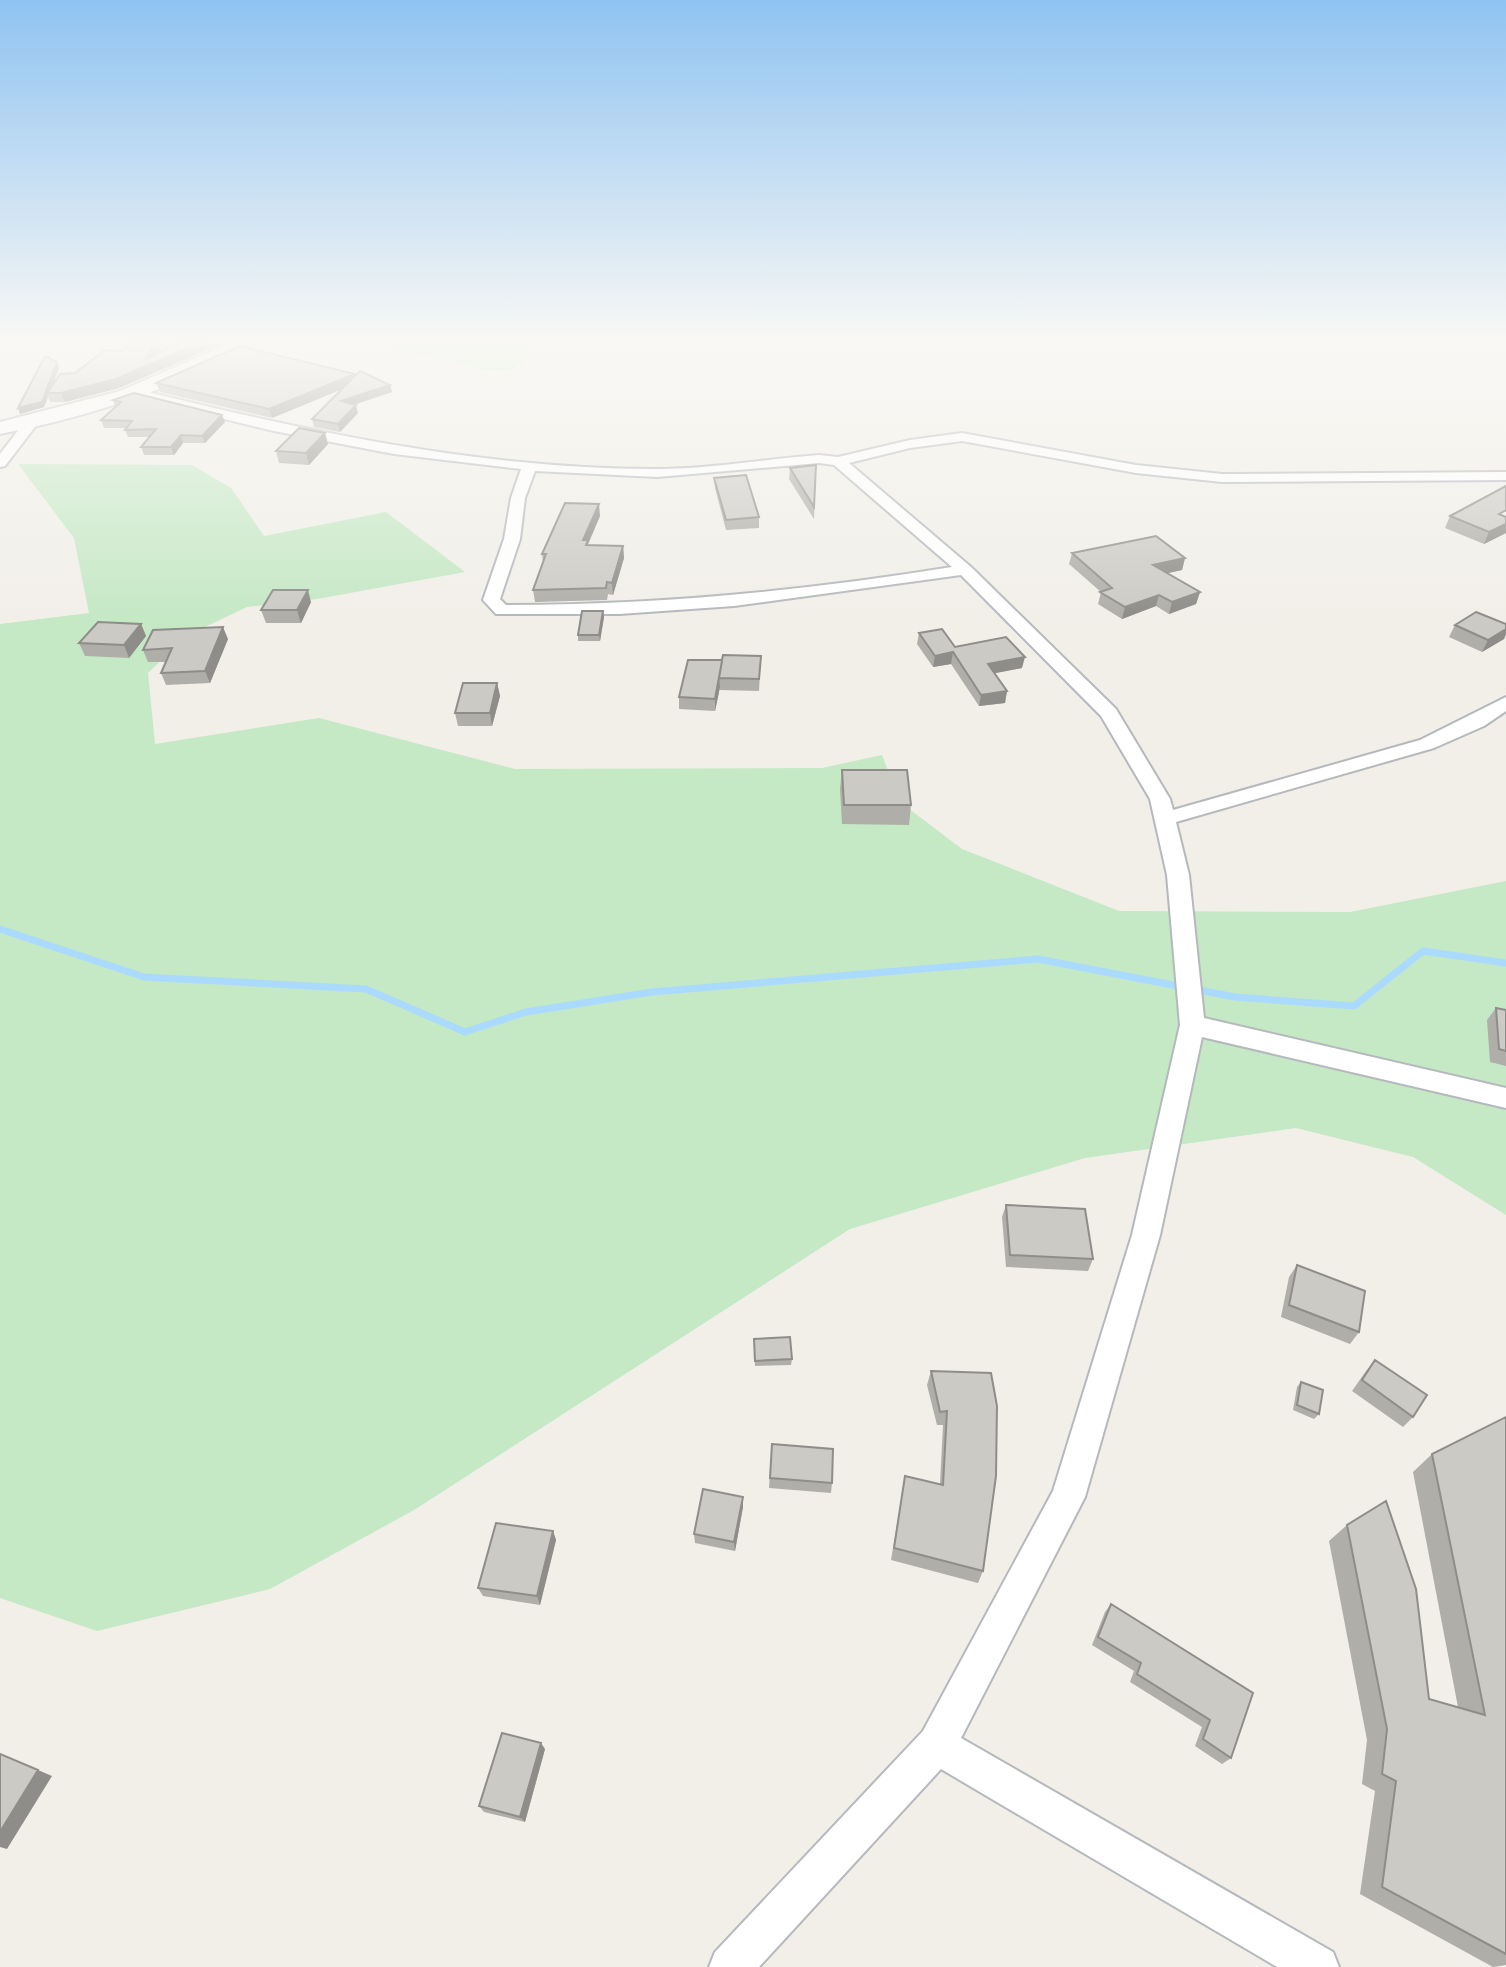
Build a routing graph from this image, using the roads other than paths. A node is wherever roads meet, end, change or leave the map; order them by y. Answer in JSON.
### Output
{"nodes":[{"id":1,"x":23,"y":434,"type":"edge"},
{"id":2,"x":309,"y":434,"type":"edge"},
{"id":3,"x":838,"y":461,"type":"junction"},
{"id":4,"x":0,"y":463,"type":"edge"},
{"id":5,"x":529,"y":466,"type":"junction"},
{"id":6,"x":1506,"y":476,"type":"edge"},
{"id":7,"x":965,"y":570,"type":"junction"},
{"id":8,"x":1506,"y":703,"type":"edge"},
{"id":9,"x":1164,"y":819,"type":"junction"},
{"id":10,"x":1192,"y":1025,"type":"junction"},
{"id":11,"x":1506,"y":1098,"type":"edge"},
{"id":12,"x":937,"y":1745,"type":"junction"},
{"id":13,"x":730,"y":1967,"type":"edge"},
{"id":14,"x":1318,"y":1967,"type":"edge"}],
"edges":[{"from":1,"to":4,"type":"street"},
{"from":2,"to":5,"type":"street"},
{"from":3,"to":5,"type":"street"},
{"from":3,"to":6,"type":"street"},
{"from":3,"to":7,"type":"street"},
{"from":5,"to":7,"type":"street"},
{"from":7,"to":9,"type":"street"},
{"from":8,"to":9,"type":"street"},
{"from":9,"to":10,"type":"street"},
{"from":10,"to":11,"type":"street"},
{"from":10,"to":12,"type":"street"},
{"from":12,"to":13,"type":"street"},
{"from":12,"to":14,"type":"street"}]}
